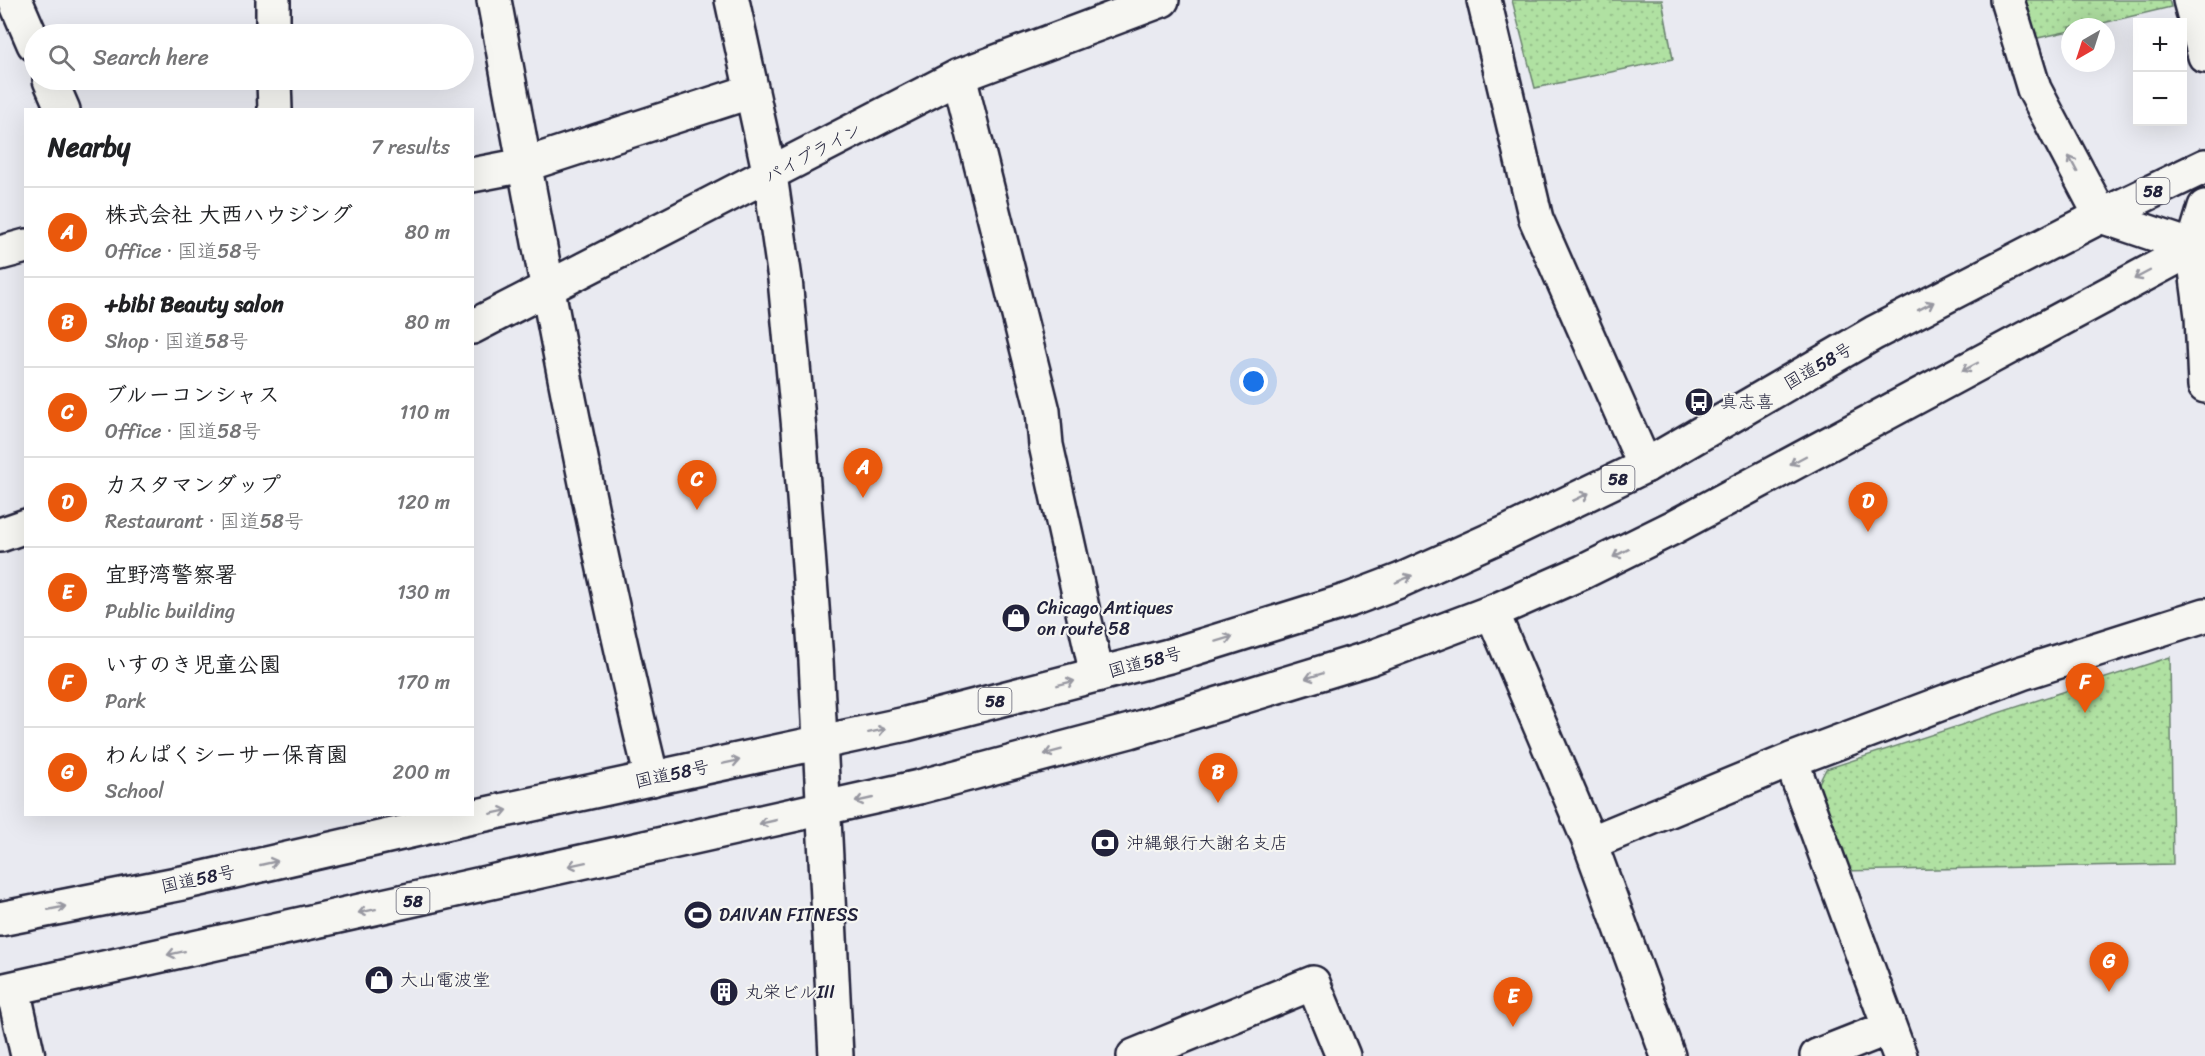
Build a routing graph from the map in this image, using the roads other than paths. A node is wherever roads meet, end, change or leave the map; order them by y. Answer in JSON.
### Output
{"nodes":[{"id":1,"x":15,"y":0,"type":"edge"},
{"id":2,"x":273,"y":0,"type":"edge"},
{"id":3,"x":494,"y":0,"type":"edge"},
{"id":4,"x":732,"y":0,"type":"edge"},
{"id":5,"x":1162,"y":0,"type":"edge"},
{"id":6,"x":1484,"y":0,"type":"edge"},
{"id":7,"x":2007,"y":0,"type":"edge"},
{"id":8,"x":2190,"y":0,"type":"edge"},
{"id":9,"x":1129,"y":6,"type":"edge"},
{"id":10,"x":25,"y":24,"type":"edge"},
{"id":11,"x":273,"y":24,"type":"edge"},
{"id":12,"x":2205,"y":56,"type":"edge"},
{"id":13,"x":959,"y":76,"type":"junction"},
{"id":14,"x":54,"y":90,"type":"edge"},
{"id":15,"x":274,"y":90,"type":"edge"},
{"id":16,"x":752,"y":91,"type":"junction"},
{"id":17,"x":62,"y":108,"type":"edge"},
{"id":18,"x":274,"y":108,"type":"edge"},
{"id":19,"x":524,"y":165,"type":"junction"},
{"id":20,"x":2205,"y":166,"type":"edge"},
{"id":21,"x":474,"y":175,"type":"edge"},
{"id":22,"x":770,"y":175,"type":"junction"},
{"id":23,"x":2205,"y":207,"type":"edge"},
{"id":24,"x":2101,"y":216,"type":"junction"},
{"id":25,"x":2199,"y":244,"type":"edge"},
{"id":26,"x":24,"y":247,"type":"edge"},
{"id":27,"x":0,"y":254,"type":"edge"},
{"id":28,"x":547,"y":288,"type":"junction"},
{"id":29,"x":474,"y":326,"type":"edge"},
{"id":30,"x":2205,"y":386,"type":"edge"},
{"id":31,"x":1645,"y":466,"type":"junction"},
{"id":32,"x":24,"y":527,"type":"edge"},
{"id":33,"x":0,"y":535,"type":"edge"},
{"id":34,"x":1492,"y":612,"type":"junction"},
{"id":35,"x":2205,"y":615,"type":"edge"},
{"id":36,"x":1097,"y":675,"type":"junction"},
{"id":37,"x":820,"y":743,"type":"junction"},
{"id":38,"x":1791,"y":759,"type":"junction"},
{"id":39,"x":652,"y":779,"type":"junction"},
{"id":40,"x":825,"y":809,"type":"junction"},
{"id":41,"x":474,"y":815,"type":"edge"},
{"id":42,"x":463,"y":817,"type":"edge"},
{"id":43,"x":1590,"y":843,"type":"junction"},
{"id":44,"x":0,"y":919,"type":"edge"},
{"id":45,"x":7,"y":990,"type":"edge"},
{"id":46,"x":1894,"y":1042,"type":"edge"},
{"id":47,"x":28,"y":1056,"type":"edge"},
{"id":48,"x":836,"y":1056,"type":"edge"},
{"id":49,"x":1134,"y":1056,"type":"edge"},
{"id":50,"x":1343,"y":1056,"type":"edge"},
{"id":51,"x":1668,"y":1056,"type":"edge"},
{"id":52,"x":1817,"y":1056,"type":"edge"}],
"edges":[{"from":1,"to":10,"type":"main road"},
{"from":2,"to":11,"type":"main road"},
{"from":3,"to":19,"type":"main road"},
{"from":4,"to":16,"type":"main road"},
{"from":5,"to":9,"type":"main road","name":"パイプライン"},
{"from":6,"to":31,"type":"main road"},
{"from":24,"to":7,"type":"main road","one_way":true},
{"from":8,"to":12,"type":"main road"},
{"from":9,"to":13,"type":"main road","name":"パイプライン"},
{"from":13,"to":22,"type":"main road","name":"パイプライン"},
{"from":13,"to":36,"type":"main road"},
{"from":14,"to":17,"type":"main road"},
{"from":15,"to":18,"type":"main road"},
{"from":16,"to":19,"type":"main road"},
{"from":16,"to":22,"type":"main road"},
{"from":19,"to":21,"type":"main road"},
{"from":19,"to":28,"type":"main road"},
{"from":20,"to":24,"type":"main road","name":"国道58号","number":"58"},
{"from":22,"to":28,"type":"main road","name":"パイプライン"},
{"from":22,"to":37,"type":"main road"},
{"from":23,"to":25,"type":"main road"},
{"from":24,"to":25,"type":"main road"},
{"from":31,"to":24,"type":"main road","name":"国道58号","number":"58","one_way":true},
{"from":25,"to":30,"type":"main road"},
{"from":25,"to":34,"type":"main road","number":"58","one_way":true},
{"from":26,"to":27,"type":"main road"},
{"from":28,"to":29,"type":"main road","name":"パイプライン"},
{"from":28,"to":39,"type":"main road"},
{"from":36,"to":31,"type":"main road","name":"国道58号","number":"58","one_way":true},
{"from":32,"to":33,"type":"main road"},
{"from":34,"to":40,"type":"main road","number":"58","one_way":true},
{"from":34,"to":43,"type":"main road"},
{"from":35,"to":38,"type":"main road"},
{"from":37,"to":36,"type":"main road","name":"国道58号","number":"58","one_way":true},
{"from":39,"to":37,"type":"main road","name":"国道58号","number":"58","one_way":true},
{"from":37,"to":40,"type":"main road"},
{"from":38,"to":43,"type":"main road"},
{"from":38,"to":46,"type":"main road"},
{"from":41,"to":39,"type":"main road","name":"国道58号","number":"58","one_way":true},
{"from":40,"to":45,"type":"main road","number":"58","one_way":true},
{"from":40,"to":48,"type":"main road"},
{"from":44,"to":42,"type":"main road","name":"国道58号","number":"58","one_way":true},
{"from":43,"to":51,"type":"main road"},
{"from":45,"to":47,"type":"main road"},
{"from":46,"to":52,"type":"main road"},
{"from":49,"to":50,"type":"main road"}]}
